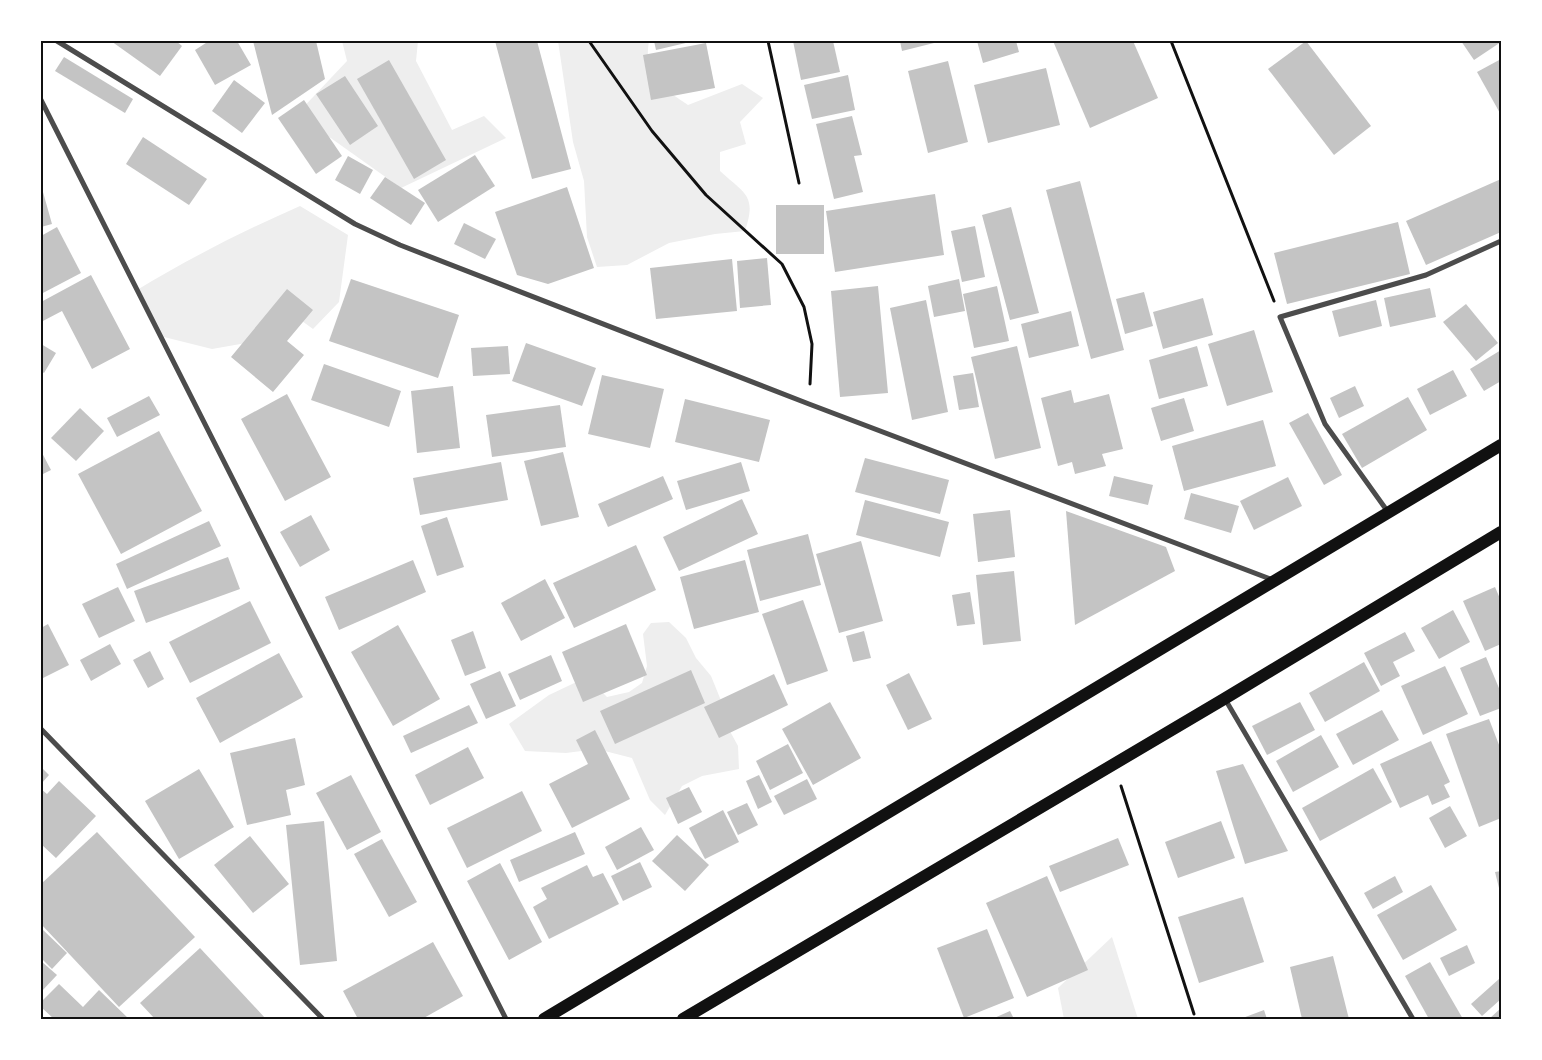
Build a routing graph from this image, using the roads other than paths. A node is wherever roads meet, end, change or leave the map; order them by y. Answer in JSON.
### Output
{"nodes":[{"id":1,"x":57,"y":41,"type":"edge"},
{"id":2,"x":41,"y":100,"type":"edge"},
{"id":3,"x":1501,"y":241,"type":"edge"},
{"id":4,"x":1501,"y":445,"type":"edge"},
{"id":5,"x":1388,"y":512,"type":"junction"},
{"id":6,"x":1501,"y":532,"type":"edge"},
{"id":7,"x":1276,"y":581,"type":"junction"},
{"id":8,"x":1224,"y":699,"type":"junction"},
{"id":9,"x":41,"y":729,"type":"edge"},
{"id":10,"x":323,"y":1019,"type":"edge"},
{"id":11,"x":506,"y":1019,"type":"edge"},
{"id":12,"x":544,"y":1019,"type":"edge"},
{"id":13,"x":683,"y":1019,"type":"edge"},
{"id":14,"x":1413,"y":1019,"type":"edge"}],
"edges":[{"from":1,"to":7,"type":"street"},
{"from":2,"to":11,"type":"street"},
{"from":3,"to":5,"type":"street"},
{"from":4,"to":5,"type":"main road"},
{"from":5,"to":7,"type":"main road"},
{"from":6,"to":8,"type":"main road"},
{"from":7,"to":12,"type":"main road"},
{"from":8,"to":13,"type":"main road"},
{"from":8,"to":14,"type":"street"},
{"from":9,"to":10,"type":"street"}]}
